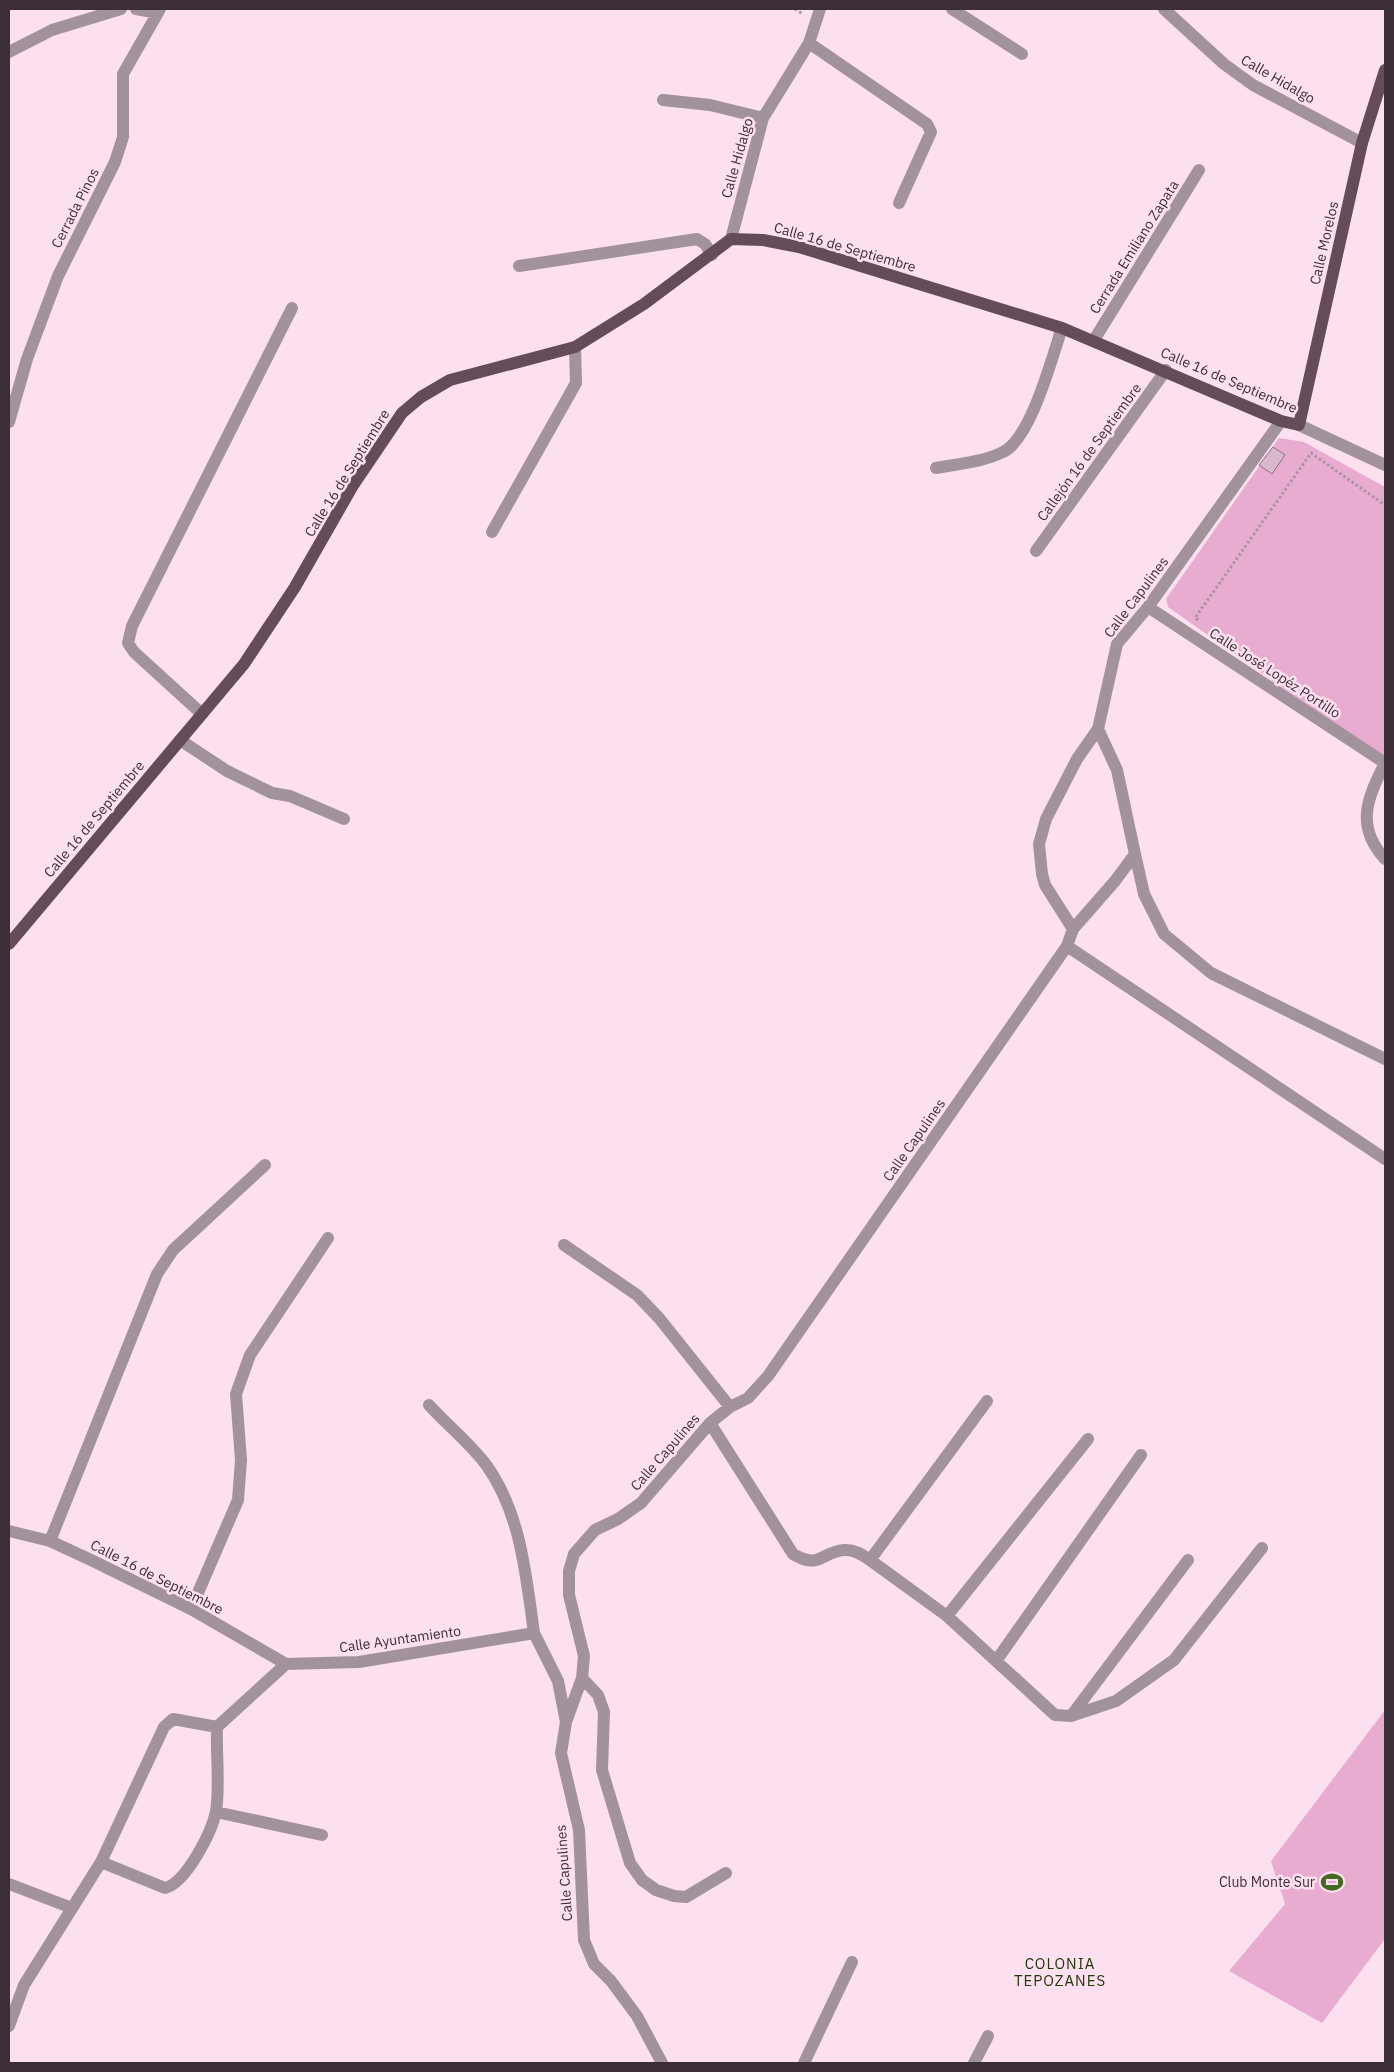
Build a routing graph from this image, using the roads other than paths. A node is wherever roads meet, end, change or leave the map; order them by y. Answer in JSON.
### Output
{"nodes":[{"id":1,"x":121,"y":9,"type":"edge"},
{"id":2,"x":136,"y":9,"type":"edge"},
{"id":3,"x":820,"y":9,"type":"edge"},
{"id":4,"x":952,"y":9,"type":"edge"},
{"id":5,"x":1164,"y":9,"type":"edge"},
{"id":6,"x":159,"y":11,"type":"edge"},
{"id":7,"x":809,"y":43,"type":"junction"},
{"id":8,"x":9,"y":52,"type":"edge"},
{"id":9,"x":1022,"y":54,"type":"dead end"},
{"id":10,"x":1385,"y":70,"type":"edge"},
{"id":11,"x":663,"y":100,"type":"dead end"},
{"id":12,"x":763,"y":118,"type":"junction"},
{"id":13,"x":1362,"y":142,"type":"junction"},
{"id":14,"x":1199,"y":170,"type":"dead end"},
{"id":15,"x":899,"y":203,"type":"dead end"},
{"id":16,"x":730,"y":239,"type":"junction"},
{"id":17,"x":712,"y":255,"type":"junction"},
{"id":18,"x":519,"y":266,"type":"dead end"},
{"id":19,"x":292,"y":308,"type":"dead end"},
{"id":20,"x":1062,"y":328,"type":"junction"},
{"id":21,"x":1094,"y":340,"type":"junction"},
{"id":22,"x":574,"y":347,"type":"junction"},
{"id":23,"x":1166,"y":370,"type":"junction"},
{"id":24,"x":1281,"y":421,"type":"junction"},
{"id":25,"x":9,"y":422,"type":"edge"},
{"id":26,"x":1299,"y":425,"type":"junction"},
{"id":27,"x":1385,"y":465,"type":"edge"},
{"id":28,"x":936,"y":468,"type":"dead end"},
{"id":29,"x":492,"y":532,"type":"dead end"},
{"id":30,"x":1036,"y":551,"type":"dead end"},
{"id":31,"x":1148,"y":607,"type":"junction"},
{"id":32,"x":202,"y":714,"type":"junction"},
{"id":33,"x":1098,"y":729,"type":"junction"},
{"id":34,"x":180,"y":740,"type":"junction"},
{"id":35,"x":1385,"y":763,"type":"edge"},
{"id":36,"x":344,"y":819,"type":"dead end"},
{"id":37,"x":1135,"y":854,"type":"junction"},
{"id":38,"x":1385,"y":859,"type":"edge"},
{"id":39,"x":1073,"y":929,"type":"junction"},
{"id":40,"x":9,"y":944,"type":"edge"},
{"id":41,"x":1067,"y":946,"type":"junction"},
{"id":42,"x":1385,"y":1059,"type":"edge"},
{"id":43,"x":1385,"y":1159,"type":"edge"},
{"id":44,"x":265,"y":1165,"type":"dead end"},
{"id":45,"x":328,"y":1238,"type":"dead end"},
{"id":46,"x":564,"y":1245,"type":"dead end"},
{"id":47,"x":987,"y":1401,"type":"dead end"},
{"id":48,"x":429,"y":1405,"type":"dead end"},
{"id":49,"x":730,"y":1408,"type":"junction"},
{"id":50,"x":710,"y":1424,"type":"junction"},
{"id":51,"x":1088,"y":1439,"type":"dead end"},
{"id":52,"x":1141,"y":1455,"type":"dead end"},
{"id":53,"x":9,"y":1531,"type":"edge"},
{"id":54,"x":50,"y":1541,"type":"junction"},
{"id":55,"x":1262,"y":1548,"type":"dead end"},
{"id":56,"x":870,"y":1560,"type":"junction"},
{"id":57,"x":1188,"y":1560,"type":"dead end"},
{"id":58,"x":191,"y":1609,"type":"junction"},
{"id":59,"x":947,"y":1616,"type":"junction"},
{"id":60,"x":534,"y":1633,"type":"junction"},
{"id":61,"x":996,"y":1661,"type":"junction"},
{"id":62,"x":286,"y":1664,"type":"junction"},
{"id":63,"x":582,"y":1678,"type":"junction"},
{"id":64,"x":1071,"y":1716,"type":"junction"},
{"id":65,"x":566,"y":1722,"type":"junction"},
{"id":66,"x":216,"y":1727,"type":"junction"},
{"id":67,"x":216,"y":1812,"type":"junction"},
{"id":68,"x":322,"y":1835,"type":"dead end"},
{"id":69,"x":101,"y":1862,"type":"junction"},
{"id":70,"x":726,"y":1873,"type":"dead end"},
{"id":71,"x":9,"y":1884,"type":"edge"},
{"id":72,"x":72,"y":1908,"type":"junction"},
{"id":73,"x":852,"y":1962,"type":"dead end"},
{"id":74,"x":9,"y":2026,"type":"edge"},
{"id":75,"x":988,"y":2036,"type":"dead end"},
{"id":76,"x":662,"y":2063,"type":"edge"},
{"id":77,"x":804,"y":2063,"type":"edge"},
{"id":78,"x":974,"y":2063,"type":"edge"}],
"edges":[{"from":1,"to":8,"type":"street"},
{"from":2,"to":6,"type":"street"},
{"from":3,"to":7,"type":"street","name":"Calle Hidalgo"},
{"from":4,"to":9,"type":"street"},
{"from":5,"to":13,"type":"street","name":"Calle Hidalgo"},
{"from":6,"to":25,"type":"street","name":"Cerrada Pinos"},
{"from":7,"to":12,"type":"street","name":"Calle Hidalgo"},
{"from":7,"to":15,"type":"street"},
{"from":10,"to":13,"type":"main road","name":"Calle Morelos"},
{"from":11,"to":12,"type":"street"},
{"from":12,"to":16,"type":"street","name":"Calle Hidalgo"},
{"from":13,"to":26,"type":"main road","name":"Calle Morelos"},
{"from":14,"to":21,"type":"street","name":"Cerrada Emiliano Zapata"},
{"from":16,"to":17,"type":"main road","name":"Calle 16 de Septiembre"},
{"from":16,"to":20,"type":"main road","name":"Calle 16 de Septiembre"},
{"from":17,"to":18,"type":"street"},
{"from":17,"to":22,"type":"main road","name":"Calle 16 de Septiembre"},
{"from":19,"to":32,"type":"street"},
{"from":20,"to":21,"type":"main road","name":"Calle 16 de Septiembre"},
{"from":20,"to":28,"type":"street"},
{"from":21,"to":23,"type":"main road","name":"Calle 16 de Septiembre"},
{"from":22,"to":29,"type":"street"},
{"from":22,"to":32,"type":"main road","name":"Calle 16 de Septiembre"},
{"from":23,"to":24,"type":"main road","name":"Calle 16 de Septiembre"},
{"from":23,"to":30,"type":"street","name":"Callejón 16 de Septiembre"},
{"from":24,"to":26,"type":"main road","name":"Calle 16 de Septiembre"},
{"from":24,"to":31,"type":"street","name":"Calle Capulines"},
{"from":26,"to":27,"type":"street","name":"Calle 16 de Septiembre"},
{"from":31,"to":33,"type":"street","name":"Calle Capulines"},
{"from":31,"to":35,"type":"street","name":"Calle José Lopéz Portillo"},
{"from":32,"to":34,"type":"main road","name":"Calle 16 de Septiembre"},
{"from":33,"to":37,"type":"street"},
{"from":33,"to":39,"type":"street","name":"Calle Capulines"},
{"from":34,"to":36,"type":"street"},
{"from":34,"to":40,"type":"main road","name":"Calle 16 de Septiembre"},
{"from":35,"to":38,"type":"street"},
{"from":37,"to":39,"type":"street"},
{"from":37,"to":42,"type":"street"},
{"from":39,"to":41,"type":"street","name":"Calle Capulines"},
{"from":41,"to":43,"type":"street"},
{"from":41,"to":49,"type":"street","name":"Calle Capulines"},
{"from":44,"to":54,"type":"street"},
{"from":45,"to":58,"type":"street"},
{"from":46,"to":49,"type":"street"},
{"from":47,"to":56,"type":"street"},
{"from":48,"to":60,"type":"street"},
{"from":49,"to":50,"type":"street","name":"Calle Capulines"},
{"from":50,"to":56,"type":"street"},
{"from":50,"to":63,"type":"street","name":"Calle Capulines"},
{"from":51,"to":59,"type":"street"},
{"from":52,"to":61,"type":"street"},
{"from":53,"to":54,"type":"street","name":"Calle 16 de Septiembre"},
{"from":54,"to":58,"type":"street","name":"Calle 16 de Septiembre"},
{"from":55,"to":64,"type":"street"},
{"from":56,"to":59,"type":"street"},
{"from":57,"to":64,"type":"street"},
{"from":58,"to":62,"type":"street","name":"Calle 16 de Septiembre"},
{"from":59,"to":61,"type":"street"},
{"from":60,"to":62,"type":"street","name":"Calle Ayuntamiento"},
{"from":60,"to":65,"type":"street"},
{"from":61,"to":64,"type":"street"},
{"from":62,"to":66,"type":"street"},
{"from":63,"to":65,"type":"street","name":"Calle Capulines"},
{"from":63,"to":70,"type":"street"},
{"from":65,"to":76,"type":"street","name":"Calle Capulines"},
{"from":66,"to":67,"type":"street"},
{"from":66,"to":69,"type":"street"},
{"from":67,"to":68,"type":"street"},
{"from":67,"to":69,"type":"street"},
{"from":69,"to":72,"type":"street"},
{"from":71,"to":72,"type":"street"},
{"from":72,"to":74,"type":"street"},
{"from":73,"to":77,"type":"street"},
{"from":75,"to":78,"type":"street"}]}
